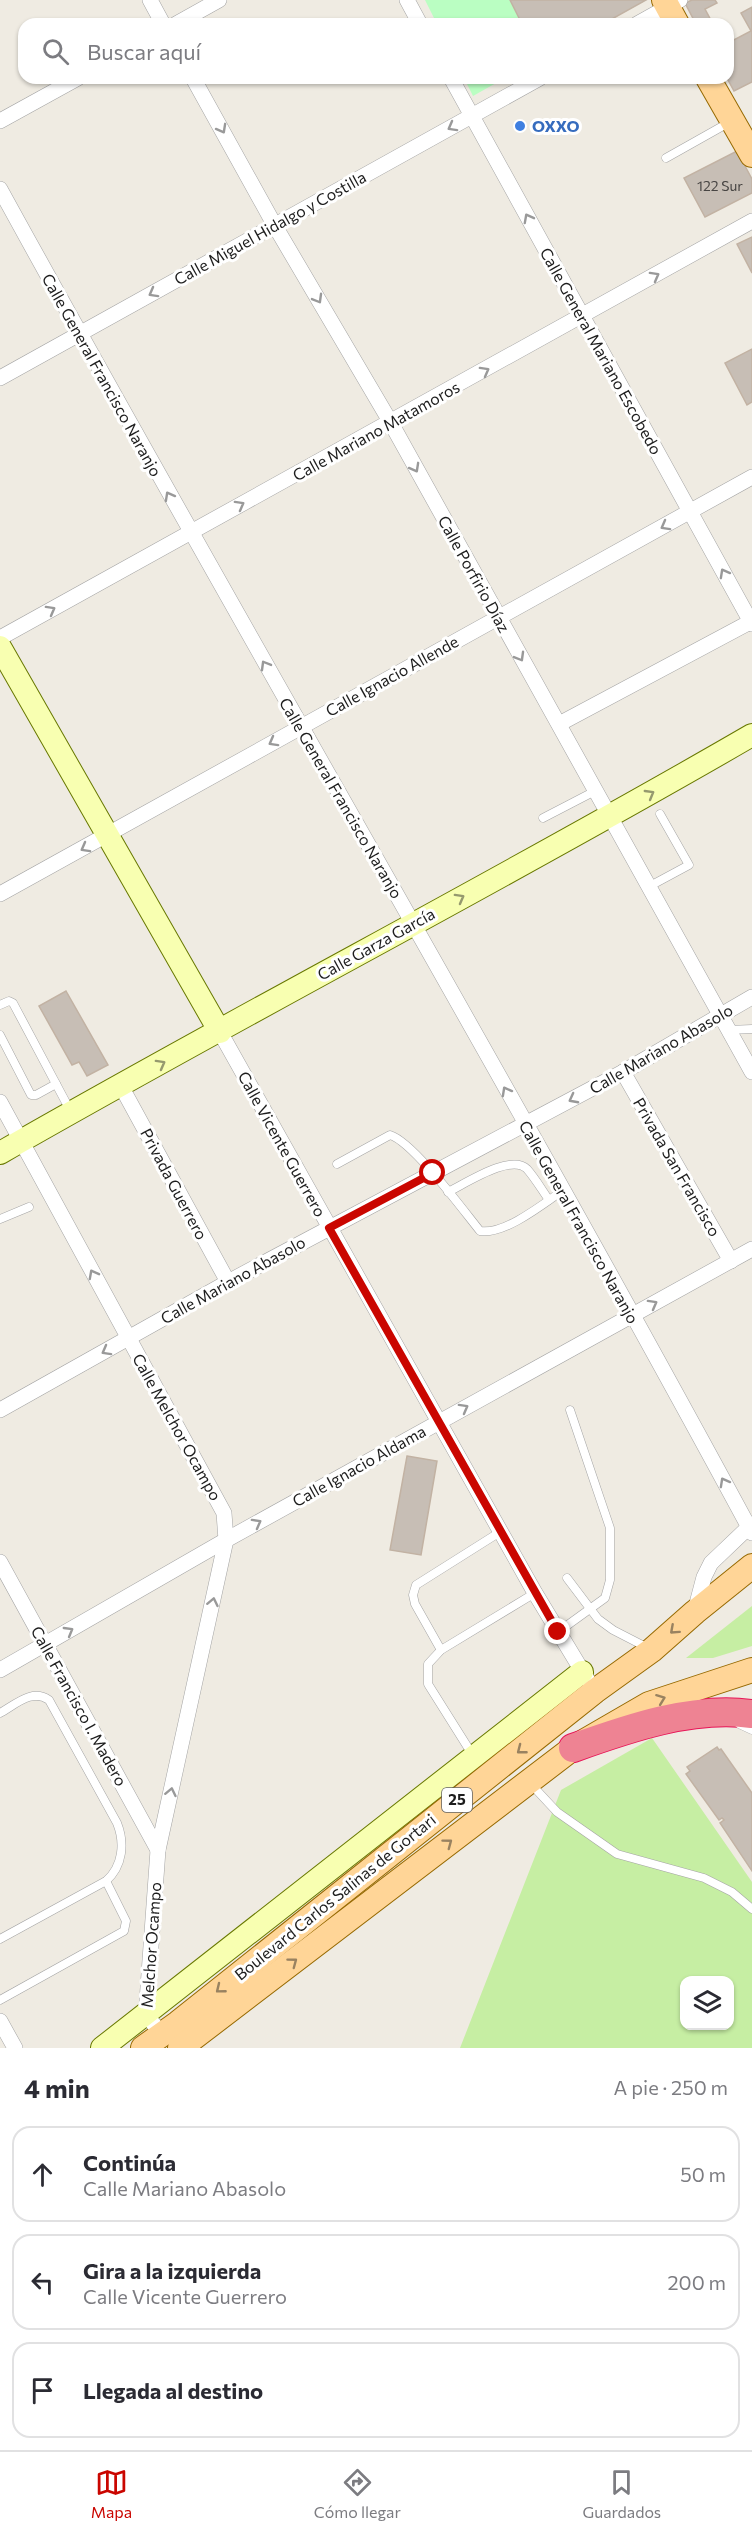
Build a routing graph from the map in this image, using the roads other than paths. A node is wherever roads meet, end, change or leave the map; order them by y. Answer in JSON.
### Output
{"nodes":[{"id":1,"x":150,"y":0,"type":"edge"},
{"id":2,"x":219,"y":0,"type":"edge"},
{"id":3,"x":407,"y":0,"type":"edge"},
{"id":4,"x":672,"y":8,"type":"edge"},
{"id":5,"x":160,"y":18,"type":"edge"},
{"id":6,"x":187,"y":18,"type":"edge"},
{"id":7,"x":417,"y":18,"type":"edge"},
{"id":8,"x":650,"y":18,"type":"edge"},
{"id":9,"x":67,"y":84,"type":"edge"},
{"id":10,"x":196,"y":84,"type":"edge"},
{"id":11,"x":454,"y":84,"type":"edge"},
{"id":12,"x":529,"y":84,"type":"edge"},
{"id":13,"x":711,"y":84,"type":"edge"},
{"id":14,"x":472,"y":116,"type":"junction"},
{"id":15,"x":732,"y":120,"type":"junction"},
{"id":16,"x":0,"y":121,"type":"edge"},
{"id":17,"x":752,"y":155,"type":"edge"},
{"id":18,"x":666,"y":158,"type":"dead end"},
{"id":19,"x":0,"y":189,"type":"edge"},
{"id":20,"x":752,"y":221,"type":"edge"},
{"id":21,"x":275,"y":226,"type":"junction"},
{"id":22,"x":581,"y":316,"type":"junction"},
{"id":23,"x":79,"y":334,"type":"junction"},
{"id":24,"x":0,"y":378,"type":"edge"},
{"id":25,"x":391,"y":423,"type":"junction"},
{"id":26,"x":752,"y":477,"type":"edge"},
{"id":27,"x":690,"y":513,"type":"junction"},
{"id":28,"x":190,"y":533,"type":"junction"},
{"id":29,"x":498,"y":618,"type":"junction"},
{"id":30,"x":751,"y":623,"type":"edge"},
{"id":31,"x":0,"y":638,"type":"edge"},
{"id":32,"x":0,"y":647,"type":"edge"},
{"id":33,"x":559,"y":724,"type":"junction"},
{"id":34,"x":300,"y":727,"type":"junction"},
{"id":35,"x":752,"y":735,"type":"edge"},
{"id":36,"x":597,"y":790,"type":"junction"},
{"id":37,"x":660,"y":814,"type":"dead end"},
{"id":38,"x":612,"y":817,"type":"junction"},
{"id":39,"x":543,"y":818,"type":"dead end"},
{"id":40,"x":107,"y":836,"type":"junction"},
{"id":41,"x":650,"y":886,"type":"junction"},
{"id":42,"x":0,"y":894,"type":"edge"},
{"id":43,"x":412,"y":924,"type":"junction"},
{"id":44,"x":752,"y":997,"type":"edge"},
{"id":45,"x":0,"y":1005,"type":"edge"},
{"id":46,"x":720,"y":1015,"type":"junction"},
{"id":47,"x":752,"y":1029,"type":"edge"},
{"id":48,"x":729,"y":1030,"type":"junction"},
{"id":49,"x":220,"y":1032,"type":"junction"},
{"id":50,"x":0,"y":1035,"type":"edge"},
{"id":51,"x":623,"y":1072,"type":"junction"},
{"id":52,"x":752,"y":1072,"type":"edge"},
{"id":53,"x":56,"y":1084,"type":"junction"},
{"id":54,"x":121,"y":1086,"type":"junction"},
{"id":55,"x":0,"y":1102,"type":"edge"},
{"id":56,"x":72,"y":1113,"type":"junction"},
{"id":57,"x":525,"y":1125,"type":"junction"},
{"id":58,"x":21,"y":1141,"type":"junction"},
{"id":59,"x":0,"y":1153,"type":"edge"},
{"id":60,"x":337,"y":1164,"type":"dead end"},
{"id":61,"x":433,"y":1173,"type":"junction"},
{"id":62,"x":562,"y":1191,"type":"junction"},
{"id":63,"x":448,"y":1192,"type":"junction"},
{"id":64,"x":549,"y":1200,"type":"junction"},
{"id":65,"x":29,"y":1207,"type":"dead end"},
{"id":66,"x":0,"y":1219,"type":"edge"},
{"id":67,"x":329,"y":1228,"type":"junction"},
{"id":68,"x":752,"y":1249,"type":"edge"},
{"id":69,"x":731,"y":1261,"type":"junction"},
{"id":70,"x":228,"y":1282,"type":"junction"},
{"id":71,"x":632,"y":1316,"type":"junction"},
{"id":72,"x":128,"y":1338,"type":"junction"},
{"id":73,"x":0,"y":1410,"type":"edge"},
{"id":74,"x":570,"y":1410,"type":"dead end"},
{"id":75,"x":438,"y":1422,"type":"junction"},
{"id":76,"x":751,"y":1528,"type":"edge"},
{"id":77,"x":500,"y":1532,"type":"junction"},
{"id":78,"x":226,"y":1540,"type":"junction"},
{"id":79,"x":0,"y":1562,"type":"edge"},
{"id":80,"x":752,"y":1566,"type":"edge"},
{"id":81,"x":567,"y":1578,"type":"dead end"},
{"id":82,"x":535,"y":1593,"type":"junction"},
{"id":83,"x":590,"y":1609,"type":"junction"},
{"id":84,"x":695,"y":1612,"type":"junction"},
{"id":85,"x":558,"y":1632,"type":"junction"},
{"id":86,"x":46,"y":1644,"type":"junction"},
{"id":87,"x":441,"y":1650,"type":"junction"},
{"id":88,"x":652,"y":1650,"type":"junction"},
{"id":89,"x":0,"y":1670,"type":"edge"},
{"id":90,"x":752,"y":1670,"type":"edge"},
{"id":91,"x":589,"y":1681,"type":"junction"},
{"id":92,"x":0,"y":1713,"type":"edge"},
{"id":93,"x":710,"y":1713,"type":"junction"},
{"id":94,"x":752,"y":1714,"type":"edge"},
{"id":95,"x":752,"y":1730,"type":"edge"},
{"id":96,"x":573,"y":1748,"type":"junction"},
{"id":97,"x":474,"y":1757,"type":"junction"},
{"id":98,"x":529,"y":1782,"type":"junction"},
{"id":99,"x":158,"y":1850,"type":"junction"},
{"id":100,"x":106,"y":1881,"type":"junction"},
{"id":101,"x":752,"y":1909,"type":"edge"},
{"id":102,"x":0,"y":1939,"type":"edge"},
{"id":103,"x":0,"y":2000,"type":"edge"},
{"id":104,"x":146,"y":2015,"type":"junction"},
{"id":105,"x":0,"y":2021,"type":"edge"},
{"id":106,"x":162,"y":2043,"type":"edge"},
{"id":107,"x":14,"y":2047,"type":"edge"},
{"id":108,"x":102,"y":2048,"type":"edge"}],
"edges":[{"from":1,"to":5,"type":"street"},
{"from":2,"to":6,"type":"street"},
{"from":3,"to":7,"type":"street"},
{"from":4,"to":8,"type":"street"},
{"from":9,"to":16,"type":"street"},
{"from":10,"to":21,"type":"street","name":"Calle Porfirio Díaz","one_way":true},
{"from":11,"to":14,"type":"street","name":"Calle General Mariano Escobedo"},
{"from":12,"to":14,"type":"street","name":"Calle Miguel Hidalgo y Costilla"},
{"from":13,"to":15,"type":"main road"},
{"from":14,"to":21,"type":"street","name":"Calle Miguel Hidalgo y Costilla","one_way":true},
{"from":22,"to":14,"type":"street","name":"Calle General Mariano Escobedo","one_way":true},
{"from":15,"to":17,"type":"main road"},
{"from":15,"to":18,"type":"lane"},
{"from":19,"to":23,"type":"street","name":"Calle General Francisco Naranjo"},
{"from":22,"to":20,"type":"street","name":"Calle Mariano Matamoros","one_way":true},
{"from":21,"to":23,"type":"street","name":"Calle Miguel Hidalgo y Costilla","one_way":true},
{"from":21,"to":25,"type":"street","name":"Calle Porfirio Díaz","one_way":true},
{"from":25,"to":22,"type":"street","name":"Calle Mariano Matamoros","one_way":true},
{"from":22,"to":27,"type":"street","name":"Calle General Mariano Escobedo"},
{"from":23,"to":24,"type":"street","name":"Calle Miguel Hidalgo y Costilla"},
{"from":28,"to":23,"type":"street","name":"Calle General Francisco Naranjo","one_way":true},
{"from":28,"to":25,"type":"street","name":"Calle Mariano Matamoros","one_way":true},
{"from":25,"to":29,"type":"street","name":"Calle Porfirio Díaz","one_way":true},
{"from":26,"to":27,"type":"street","name":"Calle Ignacio Allende"},
{"from":27,"to":29,"type":"street","name":"Calle Ignacio Allende","one_way":true},
{"from":30,"to":27,"type":"street","name":"Calle General Mariano Escobedo","one_way":true},
{"from":31,"to":28,"type":"street","name":"Calle Mariano Matamoros","one_way":true},
{"from":34,"to":28,"type":"street","name":"Calle General Francisco Naranjo","one_way":true},
{"from":29,"to":33,"type":"street","name":"Calle Porfirio Díaz","one_way":true},
{"from":29,"to":34,"type":"street","name":"Calle Ignacio Allende"},
{"from":30,"to":33,"type":"street"},
{"from":32,"to":40,"type":"street","name":"Calle Vicente Guerrero"},
{"from":33,"to":36,"type":"street","name":"Calle Porfirio Díaz"},
{"from":34,"to":40,"type":"street","name":"Calle Ignacio Allende","one_way":true},
{"from":34,"to":43,"type":"street","name":"Calle General Francisco Naranjo"},
{"from":38,"to":35,"type":"street","name":"Calle Garza García","one_way":true},
{"from":36,"to":38,"type":"street","name":"Calle Porfirio Díaz"},
{"from":36,"to":39,"type":"lane"},
{"from":37,"to":41,"type":"lane"},
{"from":38,"to":41,"type":"street","name":"Calle Porfirio Díaz"},
{"from":43,"to":38,"type":"street","name":"Calle Garza García","one_way":true},
{"from":40,"to":42,"type":"street","name":"Calle Ignacio Allende","one_way":true},
{"from":40,"to":49,"type":"street","name":"Calle Vicente Guerrero"},
{"from":41,"to":46,"type":"street","name":"Calle Porfirio Díaz"},
{"from":43,"to":49,"type":"street","name":"Calle Garza García"},
{"from":57,"to":43,"type":"street","name":"Calle General Francisco Naranjo","one_way":true},
{"from":44,"to":46,"type":"street","name":"Calle Mariano Abasolo"},
{"from":45,"to":53,"type":"lane"},
{"from":46,"to":48,"type":"street","name":"Calle Porfirio Díaz"},
{"from":46,"to":51,"type":"street","name":"Calle Mariano Abasolo"},
{"from":47,"to":48,"type":"lane"},
{"from":48,"to":52,"type":"street","name":"Calle Porfirio Díaz"},
{"from":54,"to":49,"type":"street","name":"Calle Garza García","one_way":true},
{"from":49,"to":67,"type":"street","name":"Calle Vicente Guerrero"},
{"from":50,"to":53,"type":"lane"},
{"from":51,"to":57,"type":"street","name":"Calle Mariano Abasolo","one_way":true},
{"from":51,"to":69,"type":"street","name":"Privada San Francisco"},
{"from":53,"to":56,"type":"lane"},
{"from":54,"to":56,"type":"street","name":"Calle Garza García"},
{"from":54,"to":70,"type":"street","name":"Privada Guerrero"},
{"from":55,"to":58,"type":"street","name":"Calle Melchor Ocampo"},
{"from":56,"to":58,"type":"street","name":"Calle Garza García"},
{"from":57,"to":61,"type":"street","name":"Calle Mariano Abasolo"},
{"from":57,"to":62,"type":"street","name":"Calle General Francisco Naranjo"},
{"from":58,"to":59,"type":"street","name":"Calle Garza García"},
{"from":72,"to":58,"type":"street","name":"Calle Melchor Ocampo","one_way":true},
{"from":60,"to":61,"type":"lane"},
{"from":61,"to":63,"type":"lane"},
{"from":61,"to":67,"type":"street","name":"Calle Mariano Abasolo"},
{"from":62,"to":64,"type":"lane"},
{"from":62,"to":71,"type":"street","name":"Calle General Francisco Naranjo"},
{"from":63,"to":64,"type":"lane"},
{"from":63,"to":64,"type":"lane"},
{"from":65,"to":66,"type":"lane"},
{"from":67,"to":70,"type":"street","name":"Calle Mariano Abasolo"},
{"from":67,"to":75,"type":"street","name":"Calle Vicente Guerrero"},
{"from":68,"to":69,"type":"street","name":"Calle Ignacio Aldama"},
{"from":71,"to":69,"type":"street","name":"Calle Ignacio Aldama","one_way":true},
{"from":70,"to":72,"type":"street","name":"Calle Mariano Abasolo"},
{"from":75,"to":71,"type":"street","name":"Calle Ignacio Aldama","one_way":true},
{"from":76,"to":71,"type":"street","name":"Calle General Francisco Naranjo","one_way":true},
{"from":72,"to":73,"type":"street","name":"Calle Mariano Abasolo","one_way":true},
{"from":72,"to":78,"type":"street","name":"Calle Melchor Ocampo"},
{"from":74,"to":83,"type":"lane"},
{"from":75,"to":77,"type":"street","name":"Calle Vicente Guerrero"},
{"from":78,"to":75,"type":"street","name":"Calle Ignacio Aldama","one_way":true},
{"from":76,"to":84,"type":"street"},
{"from":77,"to":82,"type":"street","name":"Calle Vicente Guerrero"},
{"from":77,"to":87,"type":"lane"},
{"from":86,"to":78,"type":"street","name":"Calle Ignacio Aldama","one_way":true},
{"from":99,"to":78,"type":"street","name":"Calle Melchor Ocampo","one_way":true},
{"from":79,"to":86,"type":"street","name":"Calle Francisco I. Madero"},
{"from":80,"to":84,"type":"main road","name":"Boulevard Carlos Salinas de Gortari","number":"25"},
{"from":81,"to":83,"type":"lane"},
{"from":82,"to":85,"type":"street","name":"Calle Vicente Guerrero"},
{"from":82,"to":87,"type":"lane"},
{"from":83,"to":85,"type":"lane"},
{"from":83,"to":88,"type":"lane"},
{"from":84,"to":88,"type":"main road","name":"Boulevard Carlos Salinas de Gortari","number":"25","one_way":true},
{"from":85,"to":91,"type":"street","name":"Calle Vicente Guerrero"},
{"from":86,"to":89,"type":"street","name":"Calle Ignacio Aldama"},
{"from":86,"to":99,"type":"street","name":"Calle Francisco I. Madero"},
{"from":87,"to":97,"type":"lane"},
{"from":88,"to":91,"type":"main road","name":"Boulevard Carlos Salinas de Gortari","number":"25"},
{"from":96,"to":90,"type":"main road","name":"Boulevard Carlos Salinas de Gortari","number":"25","one_way":true},
{"from":91,"to":97,"type":"street"},
{"from":91,"to":106,"type":"main road","name":"Boulevard Carlos Salinas de Gortari","number":"25","one_way":true},
{"from":92,"to":100,"type":"lane"},
{"from":93,"to":94,"type":"highway"},
{"from":93,"to":95,"type":"lane"},
{"from":93,"to":96,"type":"highway"},
{"from":96,"to":98,"type":"main road","name":"Boulevard Carlos Salinas de Gortari","number":"25"},
{"from":97,"to":104,"type":"street"},
{"from":98,"to":101,"type":"lane"},
{"from":106,"to":98,"type":"main road","name":"Boulevard Carlos Salinas de Gortari","number":"25","one_way":true},
{"from":99,"to":104,"type":"street","name":"Melchor Ocampo"},
{"from":100,"to":102,"type":"lane"},
{"from":100,"to":103,"type":"lane"},
{"from":104,"to":106,"type":"street","name":"Melchor Ocampo"},
{"from":104,"to":108,"type":"street"},
{"from":105,"to":107,"type":"street"}]}
